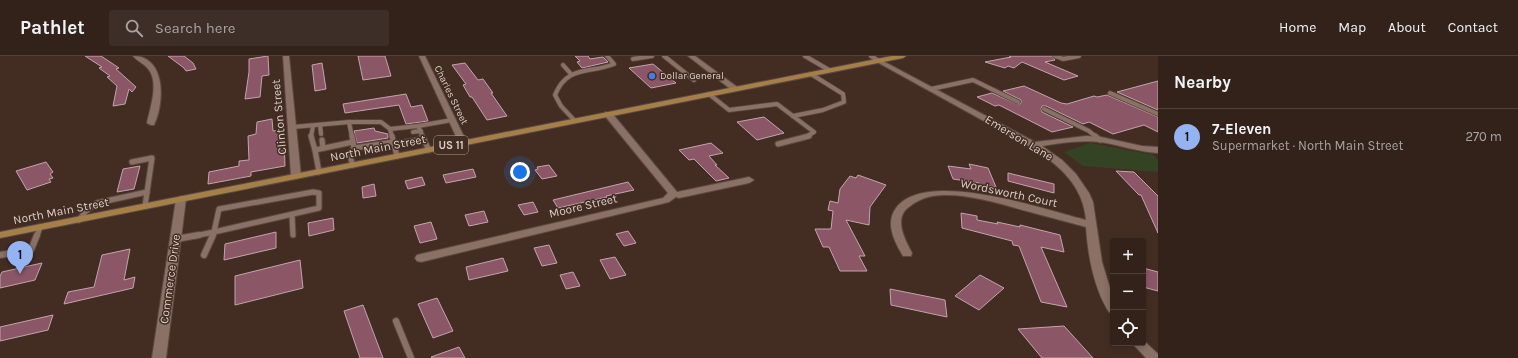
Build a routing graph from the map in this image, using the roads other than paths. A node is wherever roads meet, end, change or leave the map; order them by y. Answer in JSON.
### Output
{"nodes":[{"id":1,"x":136,"y":56,"type":"edge"},
{"id":2,"x":286,"y":56,"type":"edge"},
{"id":3,"x":422,"y":56,"type":"edge"},
{"id":4,"x":607,"y":56,"type":"edge"},
{"id":5,"x":652,"y":56,"type":"edge"},
{"id":6,"x":664,"y":56,"type":"edge"},
{"id":7,"x":691,"y":56,"type":"edge"},
{"id":8,"x":805,"y":56,"type":"edge"},
{"id":9,"x":903,"y":56,"type":"edge"},
{"id":10,"x":1055,"y":56,"type":"edge"},
{"id":11,"x":1079,"y":56,"type":"edge"},
{"id":12,"x":875,"y":58,"type":"edge"},
{"id":13,"x":633,"y":59,"type":"dead end"},
{"id":14,"x":563,"y":65,"type":"dead end"},
{"id":15,"x":829,"y":70,"type":"junction"},
{"id":16,"x":570,"y":74,"type":"junction"},
{"id":17,"x":811,"y":74,"type":"junction"},
{"id":18,"x":694,"y":80,"type":"dead end"},
{"id":19,"x":736,"y":89,"type":"junction"},
{"id":20,"x":931,"y":89,"type":"junction"},
{"id":21,"x":1110,"y":93,"type":"dead end"},
{"id":22,"x":709,"y":94,"type":"junction"},
{"id":23,"x":1018,"y":102,"type":"dead end"},
{"id":24,"x":1044,"y":109,"type":"dead end"},
{"id":25,"x":608,"y":114,"type":"junction"},
{"id":26,"x":1158,"y":114,"type":"edge"},
{"id":27,"x":794,"y":116,"type":"junction"},
{"id":28,"x":452,"y":120,"type":"junction"},
{"id":29,"x":575,"y":121,"type":"junction"},
{"id":30,"x":349,"y":122,"type":"junction"},
{"id":31,"x":151,"y":123,"type":"dead end"},
{"id":32,"x":320,"y":125,"type":"junction"},
{"id":33,"x":313,"y":126,"type":"junction"},
{"id":34,"x":418,"y":126,"type":"junction"},
{"id":35,"x":293,"y":127,"type":"junction"},
{"id":36,"x":390,"y":129,"type":"junction"},
{"id":37,"x":421,"y":131,"type":"junction"},
{"id":38,"x":413,"y":132,"type":"dead end"},
{"id":39,"x":321,"y":134,"type":"dead end"},
{"id":40,"x":424,"y":139,"type":"junction"},
{"id":41,"x":322,"y":140,"type":"dead end"},
{"id":42,"x":1100,"y":140,"type":"junction"},
{"id":43,"x":354,"y":142,"type":"junction"},
{"id":44,"x":393,"y":143,"type":"junction"},
{"id":45,"x":463,"y":143,"type":"junction"},
{"id":46,"x":778,"y":144,"type":"dead end"},
{"id":47,"x":1034,"y":145,"type":"junction"},
{"id":48,"x":323,"y":148,"type":"junction"},
{"id":49,"x":354,"y":148,"type":"junction"},
{"id":50,"x":315,"y":150,"type":"junction"},
{"id":51,"x":429,"y":150,"type":"junction"},
{"id":52,"x":1158,"y":150,"type":"edge"},
{"id":53,"x":397,"y":156,"type":"junction"},
{"id":54,"x":132,"y":162,"type":"dead end"},
{"id":55,"x":353,"y":165,"type":"junction"},
{"id":56,"x":319,"y":172,"type":"junction"},
{"id":57,"x":296,"y":176,"type":"junction"},
{"id":58,"x":749,"y":180,"type":"dead end"},
{"id":59,"x":147,"y":192,"type":"junction"},
{"id":60,"x":674,"y":194,"type":"junction"},
{"id":61,"x":181,"y":199,"type":"junction"},
{"id":62,"x":145,"y":206,"type":"junction"},
{"id":63,"x":292,"y":215,"type":"junction"},
{"id":64,"x":79,"y":220,"type":"junction"},
{"id":65,"x":1091,"y":225,"type":"junction"},
{"id":66,"x":40,"y":227,"type":"junction"},
{"id":67,"x":214,"y":232,"type":"junction"},
{"id":68,"x":293,"y":234,"type":"dead end"},
{"id":69,"x":0,"y":235,"type":"edge"},
{"id":70,"x":175,"y":239,"type":"junction"},
{"id":71,"x":907,"y":253,"type":"dead end"},
{"id":72,"x":204,"y":255,"type":"dead end"},
{"id":73,"x":0,"y":256,"type":"edge"},
{"id":74,"x":421,"y":258,"type":"dead end"},
{"id":75,"x":1110,"y":303,"type":"edge"},
{"id":76,"x":396,"y":321,"type":"dead end"},
{"id":77,"x":1141,"y":346,"type":"edge"},
{"id":78,"x":159,"y":358,"type":"edge"},
{"id":79,"x":411,"y":358,"type":"edge"},
{"id":80,"x":1154,"y":358,"type":"edge"}],
"edges":[{"from":1,"to":31,"type":"street"},
{"from":2,"to":35,"type":"street","name":"Clinton Street"},
{"from":3,"to":28,"type":"street","name":"Charles Street"},
{"from":4,"to":16,"type":"lane"},
{"from":5,"to":13,"type":"lane"},
{"from":6,"to":18,"type":"lane"},
{"from":7,"to":19,"type":"street"},
{"from":8,"to":15,"type":"lane"},
{"from":9,"to":12,"type":"main road","name":"North Main Street","number":"US 11"},
{"from":10,"to":11,"type":"lane"},
{"from":12,"to":15,"type":"main road","name":"North Main Street","number":"US 11"},
{"from":12,"to":20,"type":"street","name":"Emerson Lane"},
{"from":14,"to":16,"type":"lane"},
{"from":15,"to":17,"type":"main road","name":"North Main Street","number":"US 11"},
{"from":16,"to":29,"type":"lane"},
{"from":17,"to":19,"type":"main road","name":"North Main Street","number":"US 11"},
{"from":17,"to":27,"type":"lane"},
{"from":19,"to":22,"type":"main road","name":"North Main Street","number":"US 11"},
{"from":20,"to":23,"type":"lane"},
{"from":20,"to":47,"type":"street","name":"Emerson Lane"},
{"from":21,"to":26,"type":"lane"},
{"from":22,"to":25,"type":"main road","name":"North Main Street","number":"US 11"},
{"from":22,"to":27,"type":"lane"},
{"from":24,"to":42,"type":"lane"},
{"from":25,"to":29,"type":"main road","name":"North Main Street","number":"US 11"},
{"from":25,"to":60,"type":"street"},
{"from":27,"to":46,"type":"lane"},
{"from":28,"to":34,"type":"lane"},
{"from":28,"to":45,"type":"street","name":"Charles Street"},
{"from":29,"to":45,"type":"main road","name":"North Main Street","number":"US 11"},
{"from":30,"to":32,"type":"lane"},
{"from":30,"to":36,"type":"lane"},
{"from":30,"to":43,"type":"lane"},
{"from":32,"to":33,"type":"lane"},
{"from":32,"to":39,"type":"lane"},
{"from":33,"to":35,"type":"lane"},
{"from":33,"to":50,"type":"lane"},
{"from":34,"to":36,"type":"lane"},
{"from":34,"to":37,"type":"lane"},
{"from":35,"to":57,"type":"street","name":"Clinton Street"},
{"from":36,"to":44,"type":"lane"},
{"from":37,"to":38,"type":"lane"},
{"from":37,"to":40,"type":"lane"},
{"from":40,"to":44,"type":"lane"},
{"from":40,"to":51,"type":"lane"},
{"from":41,"to":48,"type":"lane"},
{"from":42,"to":47,"type":"street"},
{"from":42,"to":52,"type":"street"},
{"from":43,"to":48,"type":"lane"},
{"from":43,"to":49,"type":"lane"},
{"from":44,"to":49,"type":"lane"},
{"from":44,"to":53,"type":"lane"},
{"from":45,"to":51,"type":"main road","name":"North Main Street","number":"US 11"},
{"from":47,"to":65,"type":"street","name":"Emerson Lane"},
{"from":48,"to":50,"type":"lane"},
{"from":49,"to":55,"type":"lane"},
{"from":50,"to":56,"type":"lane"},
{"from":51,"to":53,"type":"main road","name":"North Main Street","number":"US 11"},
{"from":53,"to":55,"type":"main road","name":"North Main Street","number":"US 11"},
{"from":54,"to":59,"type":"lane"},
{"from":55,"to":56,"type":"main road","name":"North Main Street","number":"US 11"},
{"from":56,"to":57,"type":"main road","name":"North Main Street","number":"US 11"},
{"from":57,"to":61,"type":"main road","name":"North Main Street","number":"US 11"},
{"from":58,"to":60,"type":"street","name":"Moore Street"},
{"from":59,"to":62,"type":"lane"},
{"from":59,"to":64,"type":"lane"},
{"from":60,"to":74,"type":"street","name":"Moore Street"},
{"from":61,"to":62,"type":"main road","name":"North Main Street","number":"US 11"},
{"from":61,"to":70,"type":"street","name":"Commerce Drive"},
{"from":62,"to":64,"type":"main road","name":"North Main Street","number":"US 11"},
{"from":63,"to":67,"type":"lane"},
{"from":63,"to":67,"type":"lane"},
{"from":63,"to":68,"type":"lane"},
{"from":64,"to":66,"type":"main road","name":"North Main Street","number":"US 11"},
{"from":65,"to":71,"type":"street","name":"Wordsworth Court"},
{"from":65,"to":75,"type":"street","name":"Emerson Lane"},
{"from":66,"to":69,"type":"main road","name":"North Main Street","number":"US 11"},
{"from":66,"to":73,"type":"lane"},
{"from":67,"to":70,"type":"lane"},
{"from":67,"to":72,"type":"lane"},
{"from":70,"to":78,"type":"street","name":"Commerce Drive"},
{"from":76,"to":79,"type":"lane"},
{"from":77,"to":80,"type":"street"}]}
